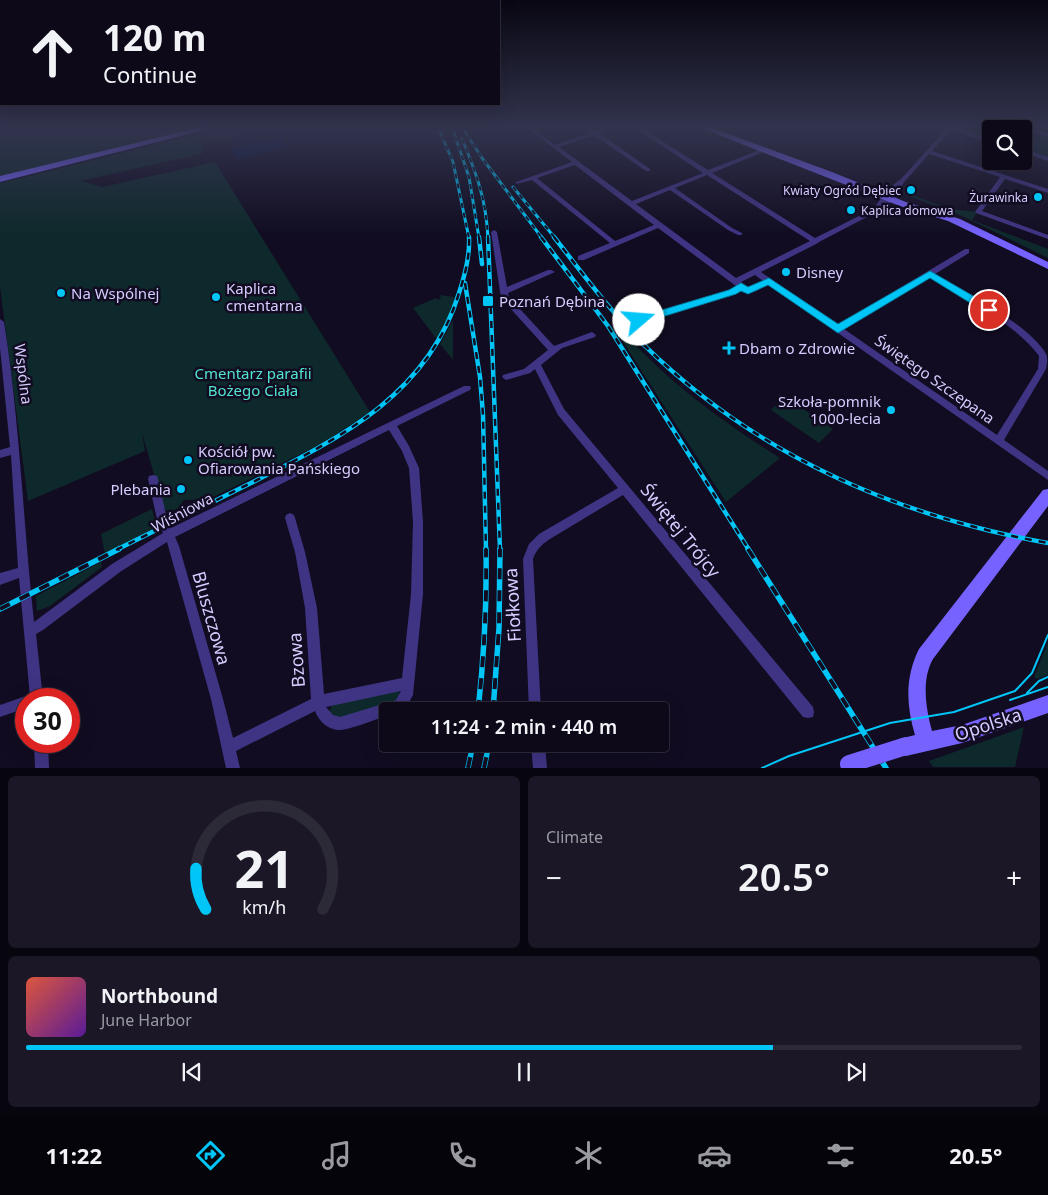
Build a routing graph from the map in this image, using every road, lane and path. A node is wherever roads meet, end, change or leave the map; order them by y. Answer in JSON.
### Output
{"nodes":[{"id":1,"x":66,"y":163,"type":"edge"},
{"id":2,"x":576,"y":163,"type":"joint"},
{"id":3,"x":638,"y":163,"type":"edge"},
{"id":4,"x":692,"y":163,"type":"edge"},
{"id":5,"x":733,"y":163,"type":"edge"},
{"id":6,"x":799,"y":163,"type":"edge"},
{"id":7,"x":918,"y":163,"type":"edge"},
{"id":8,"x":961,"y":163,"type":"edge"},
{"id":9,"x":648,"y":170,"type":"dead end"},
{"id":10,"x":708,"y":173,"type":"junction"},
{"id":11,"x":1003,"y":177,"type":"junction"},
{"id":12,"x":533,"y":178,"type":"junction"},
{"id":13,"x":0,"y":179,"type":"edge"},
{"id":14,"x":518,"y":183,"type":"dead end"},
{"id":15,"x":671,"y":188,"type":"junction"},
{"id":16,"x":1048,"y":191,"type":"edge"},
{"id":17,"x":889,"y":196,"type":"junction"},
{"id":18,"x":631,"y":204,"type":"junction"},
{"id":19,"x":875,"y":211,"type":"joint"},
{"id":20,"x":659,"y":225,"type":"junction"},
{"id":21,"x":494,"y":232,"type":"dead end"},
{"id":22,"x":740,"y":234,"type":"dead end"},
{"id":23,"x":1048,"y":237,"type":"edge"},
{"id":24,"x":816,"y":242,"type":"junction"},
{"id":25,"x":615,"y":244,"type":"junction"},
{"id":26,"x":967,"y":251,"type":"dead end"},
{"id":27,"x":581,"y":258,"type":"dead end"},
{"id":28,"x":1048,"y":266,"type":"edge"},
{"id":29,"x":551,"y":272,"type":"dead end"},
{"id":30,"x":756,"y":272,"type":"junction"},
{"id":31,"x":930,"y":274,"type":"junction"},
{"id":32,"x":769,"y":281,"type":"junction"},
{"id":33,"x":738,"y":284,"type":"junction"},
{"id":34,"x":503,"y":292,"type":"junction"},
{"id":35,"x":639,"y":320,"type":"dead end"},
{"id":36,"x":0,"y":322,"type":"edge"},
{"id":37,"x":838,"y":329,"type":"junction"},
{"id":38,"x":592,"y":334,"type":"dead end"},
{"id":39,"x":553,"y":350,"type":"junction"},
{"id":40,"x":536,"y":363,"type":"junction"},
{"id":41,"x":506,"y":377,"type":"dead end"},
{"id":42,"x":467,"y":388,"type":"dead end"},
{"id":43,"x":391,"y":425,"type":"junction"},
{"id":44,"x":999,"y":442,"type":"junction"},
{"id":45,"x":16,"y":450,"type":"junction"},
{"id":46,"x":0,"y":454,"type":"edge"},
{"id":47,"x":1048,"y":476,"type":"edge"},
{"id":48,"x":153,"y":479,"type":"dead end"},
{"id":49,"x":625,"y":489,"type":"junction"},
{"id":50,"x":1048,"y":495,"type":"edge"},
{"id":51,"x":290,"y":518,"type":"dead end"},
{"id":52,"x":168,"y":535,"type":"junction"},
{"id":53,"x":24,"y":571,"type":"junction"},
{"id":54,"x":0,"y":579,"type":"edge"},
{"id":55,"x":30,"y":630,"type":"junction"},
{"id":56,"x":408,"y":683,"type":"junction"},
{"id":57,"x":33,"y":688,"type":"edge"},
{"id":58,"x":318,"y":702,"type":"junction"},
{"id":59,"x":535,"y":702,"type":"edge"},
{"id":60,"x":1048,"y":704,"type":"edge"},
{"id":61,"x":15,"y":706,"type":"edge"},
{"id":62,"x":0,"y":711,"type":"edge"},
{"id":63,"x":808,"y":712,"type":"dead end"},
{"id":64,"x":927,"y":742,"type":"junction"},
{"id":65,"x":229,"y":747,"type":"junction"},
{"id":66,"x":539,"y":752,"type":"edge"},
{"id":67,"x":41,"y":753,"type":"edge"},
{"id":68,"x":844,"y":766,"type":"edge"},
{"id":69,"x":42,"y":768,"type":"edge"},
{"id":70,"x":233,"y":768,"type":"edge"},
{"id":71,"x":540,"y":768,"type":"edge"}],
"edges":[{"from":1,"to":13,"type":"street"},
{"from":2,"to":12,"type":"street"},
{"from":2,"to":18,"type":"street"},
{"from":3,"to":9,"type":"street"},
{"from":4,"to":10,"type":"street"},
{"from":5,"to":10,"type":"street"},
{"from":6,"to":17,"type":"street"},
{"from":7,"to":17,"type":"street"},
{"from":8,"to":11,"type":"street"},
{"from":10,"to":15,"type":"street"},
{"from":10,"to":24,"type":"street"},
{"from":11,"to":16,"type":"street"},
{"from":11,"to":23,"type":"street"},
{"from":12,"to":14,"type":"street"},
{"from":12,"to":25,"type":"street"},
{"from":15,"to":18,"type":"street"},
{"from":15,"to":22,"type":"street"},
{"from":17,"to":19,"type":"street"},
{"from":17,"to":28,"type":"street"},
{"from":18,"to":20,"type":"street"},
{"from":19,"to":24,"type":"street"},
{"from":20,"to":25,"type":"street"},
{"from":20,"to":33,"type":"street"},
{"from":21,"to":34,"type":"street"},
{"from":24,"to":30,"type":"street"},
{"from":25,"to":27,"type":"street"},
{"from":26,"to":31,"type":"street"},
{"from":29,"to":34,"type":"street"},
{"from":30,"to":32,"type":"street","name":"Świętego Szczepana"},
{"from":30,"to":33,"type":"street"},
{"from":31,"to":37,"type":"street"},
{"from":31,"to":44,"type":"street"},
{"from":32,"to":33,"type":"street"},
{"from":32,"to":37,"type":"street","name":"Świętego Szczepana"},
{"from":33,"to":35,"type":"street"},
{"from":34,"to":39,"type":"street"},
{"from":36,"to":45,"type":"street","name":"Wspólna"},
{"from":37,"to":44,"type":"street","name":"Świętego Szczepana"},
{"from":38,"to":39,"type":"street"},
{"from":39,"to":40,"type":"street"},
{"from":40,"to":41,"type":"street"},
{"from":40,"to":49,"type":"street","name":"Świętej Trójcy"},
{"from":42,"to":43,"type":"street","name":"Wiśniowa"},
{"from":43,"to":52,"type":"street","name":"Wiśniowa"},
{"from":43,"to":56,"type":"street"},
{"from":44,"to":47,"type":"street","name":"Świętego Szczepana"},
{"from":45,"to":46,"type":"street"},
{"from":45,"to":53,"type":"street","name":"Wspólna"},
{"from":48,"to":52,"type":"street","name":"Bluszczowa"},
{"from":49,"to":59,"type":"street","name":"Fiołkowa"},
{"from":49,"to":63,"type":"street","name":"Świętej Trójcy"},
{"from":50,"to":64,"type":"street"},
{"from":51,"to":58,"type":"street","name":"Bzowa"},
{"from":52,"to":55,"type":"street","name":"Wiśniowa"},
{"from":52,"to":65,"type":"street","name":"Bluszczowa"},
{"from":53,"to":54,"type":"street"},
{"from":53,"to":55,"type":"street","name":"Wspólna"},
{"from":55,"to":57,"type":"street","name":"Wspólna"},
{"from":56,"to":58,"type":"street"},
{"from":56,"to":58,"type":"street"},
{"from":58,"to":65,"type":"street","name":"Bzowa"},
{"from":60,"to":64,"type":"street","name":"Opolska"},
{"from":61,"to":62,"type":"street"},
{"from":64,"to":68,"type":"street","name":"Opolska","bridge":true},
{"from":65,"to":70,"type":"street","name":"Bluszczowa"},
{"from":66,"to":71,"type":"street"},
{"from":67,"to":69,"type":"street"}]}
